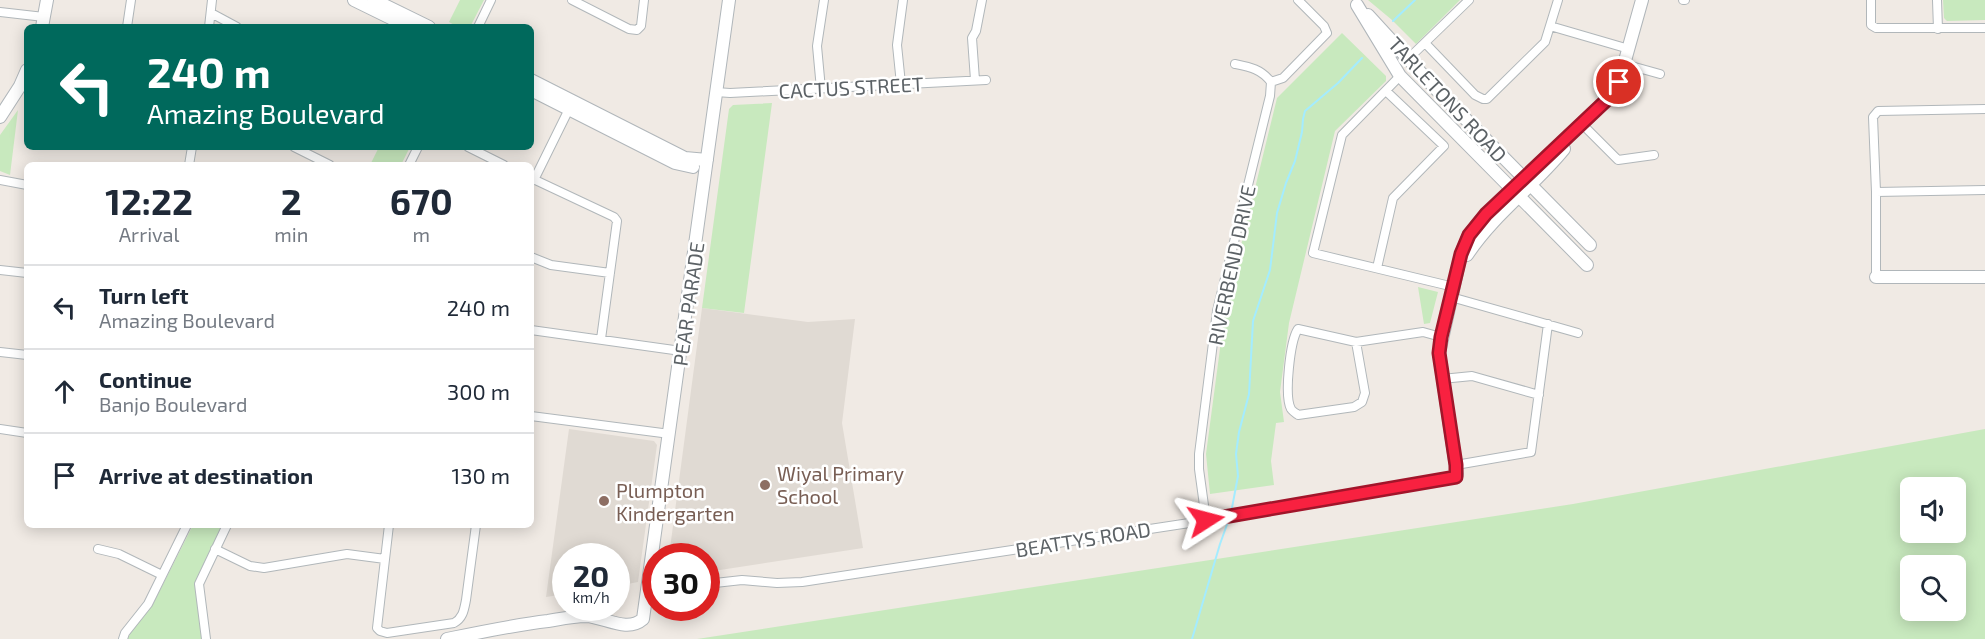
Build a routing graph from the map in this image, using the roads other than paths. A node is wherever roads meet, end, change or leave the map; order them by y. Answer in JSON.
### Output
{"nodes":[{"id":1,"x":46,"y":0,"type":"edge"},
{"id":2,"x":130,"y":0,"type":"edge"},
{"id":3,"x":212,"y":0,"type":"edge"},
{"id":4,"x":354,"y":0,"type":"edge"},
{"id":5,"x":375,"y":0,"type":"edge"},
{"id":6,"x":491,"y":0,"type":"edge"},
{"id":7,"x":572,"y":0,"type":"edge"},
{"id":8,"x":644,"y":0,"type":"edge"},
{"id":9,"x":729,"y":0,"type":"edge"},
{"id":10,"x":824,"y":0,"type":"edge"},
{"id":11,"x":903,"y":0,"type":"edge"},
{"id":12,"x":982,"y":0,"type":"edge"},
{"id":13,"x":1298,"y":0,"type":"edge"},
{"id":14,"x":1469,"y":0,"type":"edge"},
{"id":15,"x":1557,"y":0,"type":"edge"},
{"id":16,"x":1642,"y":0,"type":"edge"},
{"id":17,"x":1871,"y":0,"type":"edge"},
{"id":18,"x":1937,"y":0,"type":"edge"},
{"id":19,"x":1356,"y":2,"type":"edge"},
{"id":20,"x":0,"y":12,"type":"edge"},
{"id":21,"x":210,"y":13,"type":"junction"},
{"id":22,"x":43,"y":22,"type":"edge"},
{"id":23,"x":127,"y":24,"type":"edge"},
{"id":24,"x":209,"y":24,"type":"edge"},
{"id":25,"x":231,"y":24,"type":"edge"},
{"id":26,"x":403,"y":24,"type":"edge"},
{"id":27,"x":423,"y":24,"type":"edge"},
{"id":28,"x":479,"y":24,"type":"edge"},
{"id":29,"x":1550,"y":26,"type":"junction"},
{"id":30,"x":1938,"y":28,"type":"junction"},
{"id":31,"x":1985,"y":28,"type":"edge"},
{"id":32,"x":1425,"y":43,"type":"junction"},
{"id":33,"x":1629,"y":49,"type":"junction"},
{"id":34,"x":1409,"y":58,"type":"junction"},
{"id":35,"x":1235,"y":64,"type":"dead end"},
{"id":36,"x":1624,"y":64,"type":"junction"},
{"id":37,"x":1660,"y":75,"type":"dead end"},
{"id":38,"x":1400,"y":76,"type":"junction"},
{"id":39,"x":24,"y":80,"type":"edge"},
{"id":40,"x":975,"y":80,"type":"junction"},
{"id":41,"x":986,"y":80,"type":"dead end"},
{"id":42,"x":534,"y":82,"type":"edge"},
{"id":43,"x":1271,"y":82,"type":"junction"},
{"id":44,"x":901,"y":84,"type":"junction"},
{"id":45,"x":821,"y":88,"type":"junction"},
{"id":46,"x":534,"y":91,"type":"edge"},
{"id":47,"x":1386,"y":91,"type":"junction"},
{"id":48,"x":716,"y":92,"type":"junction"},
{"id":49,"x":570,"y":106,"type":"junction"},
{"id":50,"x":1985,"y":109,"type":"edge"},
{"id":51,"x":1,"y":113,"type":"edge"},
{"id":52,"x":1582,"y":124,"type":"junction"},
{"id":53,"x":300,"y":150,"type":"edge"},
{"id":54,"x":474,"y":150,"type":"edge"},
{"id":55,"x":1653,"y":155,"type":"dead end"},
{"id":56,"x":324,"y":162,"type":"edge"},
{"id":57,"x":498,"y":162,"type":"edge"},
{"id":58,"x":706,"y":164,"type":"junction"},
{"id":59,"x":534,"y":175,"type":"edge"},
{"id":60,"x":0,"y":180,"type":"edge"},
{"id":61,"x":534,"y":180,"type":"edge"},
{"id":62,"x":24,"y":184,"type":"edge"},
{"id":63,"x":1522,"y":187,"type":"junction"},
{"id":64,"x":1985,"y":190,"type":"edge"},
{"id":65,"x":1876,"y":192,"type":"junction"},
{"id":66,"x":1590,"y":245,"type":"dead end"},
{"id":67,"x":534,"y":258,"type":"edge"},
{"id":68,"x":1587,"y":265,"type":"dead end"},
{"id":69,"x":1377,"y":268,"type":"junction"},
{"id":70,"x":0,"y":270,"type":"edge"},
{"id":71,"x":24,"y":273,"type":"edge"},
{"id":72,"x":610,"y":273,"type":"junction"},
{"id":73,"x":1876,"y":277,"type":"joint"},
{"id":74,"x":1985,"y":277,"type":"edge"},
{"id":75,"x":1454,"y":286,"type":"junction"},
{"id":76,"x":1548,"y":324,"type":"junction"},
{"id":77,"x":534,"y":330,"type":"edge"},
{"id":78,"x":1578,"y":333,"type":"dead end"},
{"id":79,"x":1441,"y":337,"type":"junction"},
{"id":80,"x":601,"y":339,"type":"junction"},
{"id":81,"x":1356,"y":342,"type":"junction"},
{"id":82,"x":681,"y":351,"type":"junction"},
{"id":83,"x":0,"y":352,"type":"edge"},
{"id":84,"x":24,"y":355,"type":"edge"},
{"id":85,"x":1442,"y":379,"type":"junction"},
{"id":86,"x":1539,"y":395,"type":"junction"},
{"id":87,"x":534,"y":416,"type":"edge"},
{"id":88,"x":0,"y":429,"type":"edge"},
{"id":89,"x":24,"y":433,"type":"edge"},
{"id":90,"x":670,"y":434,"type":"junction"},
{"id":91,"x":1457,"y":470,"type":"junction"},
{"id":92,"x":1206,"y":520,"type":"junction"},
{"id":93,"x":186,"y":528,"type":"edge"},
{"id":94,"x":226,"y":528,"type":"edge"},
{"id":95,"x":389,"y":528,"type":"edge"},
{"id":96,"x":476,"y":528,"type":"edge"},
{"id":97,"x":657,"y":543,"type":"edge"},
{"id":98,"x":98,"y":549,"type":"dead end"},
{"id":99,"x":215,"y":549,"type":"junction"},
{"id":100,"x":385,"y":559,"type":"junction"},
{"id":101,"x":162,"y":575,"type":"junction"},
{"id":102,"x":720,"y":582,"type":"edge"},
{"id":103,"x":642,"y":620,"type":"edge"},
{"id":104,"x":123,"y":639,"type":"edge"},
{"id":105,"x":206,"y":639,"type":"edge"},
{"id":106,"x":447,"y":639,"type":"edge"}],
"edges":[{"from":1,"to":22,"type":"street"},
{"from":2,"to":23,"type":"street"},
{"from":3,"to":21,"type":"street"},
{"from":4,"to":26,"type":"street"},
{"from":5,"to":27,"type":"street"},
{"from":6,"to":28,"type":"street"},
{"from":7,"to":8,"type":"street"},
{"from":9,"to":48,"type":"street","name":"PEAR PARADE"},
{"from":10,"to":45,"type":"street"},
{"from":11,"to":44,"type":"street"},
{"from":12,"to":40,"type":"street"},
{"from":13,"to":43,"type":"street"},
{"from":14,"to":32,"type":"street"},
{"from":15,"to":29,"type":"street"},
{"from":16,"to":33,"type":"street"},
{"from":17,"to":30,"type":"street"},
{"from":18,"to":30,"type":"street"},
{"from":19,"to":34,"type":"street","name":"TARLETONS ROAD"},
{"from":19,"to":38,"type":"street","name":"TARLETONS ROAD"},
{"from":20,"to":22,"type":"street"},
{"from":21,"to":24,"type":"street"},
{"from":21,"to":25,"type":"street"},
{"from":29,"to":32,"type":"street"},
{"from":29,"to":33,"type":"street"},
{"from":30,"to":31,"type":"street"},
{"from":32,"to":34,"type":"street"},
{"from":33,"to":36,"type":"street"},
{"from":34,"to":63,"type":"street","name":"TARLETONS ROAD"},
{"from":35,"to":43,"type":"street"},
{"from":36,"to":37,"type":"street"},
{"from":36,"to":52,"type":"street"},
{"from":38,"to":47,"type":"street"},
{"from":38,"to":63,"type":"street","name":"TARLETONS ROAD"},
{"from":39,"to":51,"type":"street"},
{"from":40,"to":41,"type":"street","name":"CACTUS STREET"},
{"from":40,"to":44,"type":"street","name":"CACTUS STREET"},
{"from":42,"to":49,"type":"street"},
{"from":43,"to":92,"type":"street","name":"RIVERBEND DRIVE"},
{"from":44,"to":45,"type":"street","name":"CACTUS STREET"},
{"from":45,"to":48,"type":"street","name":"CACTUS STREET"},
{"from":46,"to":49,"type":"street"},
{"from":47,"to":69,"type":"street"},
{"from":47,"to":69,"type":"street"},
{"from":48,"to":58,"type":"street","name":"PEAR PARADE"},
{"from":49,"to":58,"type":"street"},
{"from":49,"to":59,"type":"street"},
{"from":50,"to":65,"type":"street"},
{"from":52,"to":55,"type":"street"},
{"from":52,"to":63,"type":"street"},
{"from":53,"to":56,"type":"street"},
{"from":54,"to":57,"type":"street"},
{"from":58,"to":82,"type":"street","name":"PEAR PARADE"},
{"from":60,"to":62,"type":"street"},
{"from":61,"to":72,"type":"street"},
{"from":63,"to":66,"type":"street","name":"TARLETONS ROAD"},
{"from":63,"to":68,"type":"street","name":"TARLETONS ROAD"},
{"from":63,"to":75,"type":"street"},
{"from":64,"to":65,"type":"street"},
{"from":65,"to":73,"type":"street"},
{"from":67,"to":72,"type":"street"},
{"from":69,"to":75,"type":"street"},
{"from":70,"to":71,"type":"street"},
{"from":72,"to":80,"type":"street"},
{"from":73,"to":74,"type":"street"},
{"from":75,"to":76,"type":"street"},
{"from":75,"to":79,"type":"street"},
{"from":76,"to":78,"type":"street"},
{"from":76,"to":86,"type":"street"},
{"from":77,"to":80,"type":"street"},
{"from":79,"to":81,"type":"street"},
{"from":79,"to":85,"type":"street"},
{"from":80,"to":82,"type":"street"},
{"from":81,"to":81,"type":"street"},
{"from":82,"to":90,"type":"street","name":"PEAR PARADE"},
{"from":83,"to":84,"type":"street"},
{"from":85,"to":86,"type":"street"},
{"from":85,"to":91,"type":"street"},
{"from":86,"to":91,"type":"street","name":"BEATTYS ROAD"},
{"from":87,"to":90,"type":"street"},
{"from":88,"to":89,"type":"street"},
{"from":90,"to":97,"type":"street","name":"PEAR PARADE"},
{"from":91,"to":92,"type":"street","name":"BEATTYS ROAD"},
{"from":92,"to":102,"type":"street","name":"BEATTYS ROAD"},
{"from":93,"to":101,"type":"street"},
{"from":94,"to":99,"type":"street"},
{"from":95,"to":100,"type":"street"},
{"from":96,"to":100,"type":"street"},
{"from":98,"to":101,"type":"street"},
{"from":99,"to":100,"type":"street"},
{"from":99,"to":105,"type":"street"},
{"from":101,"to":104,"type":"street"},
{"from":103,"to":106,"type":"street","name":"PEAR PARADE"}]}
